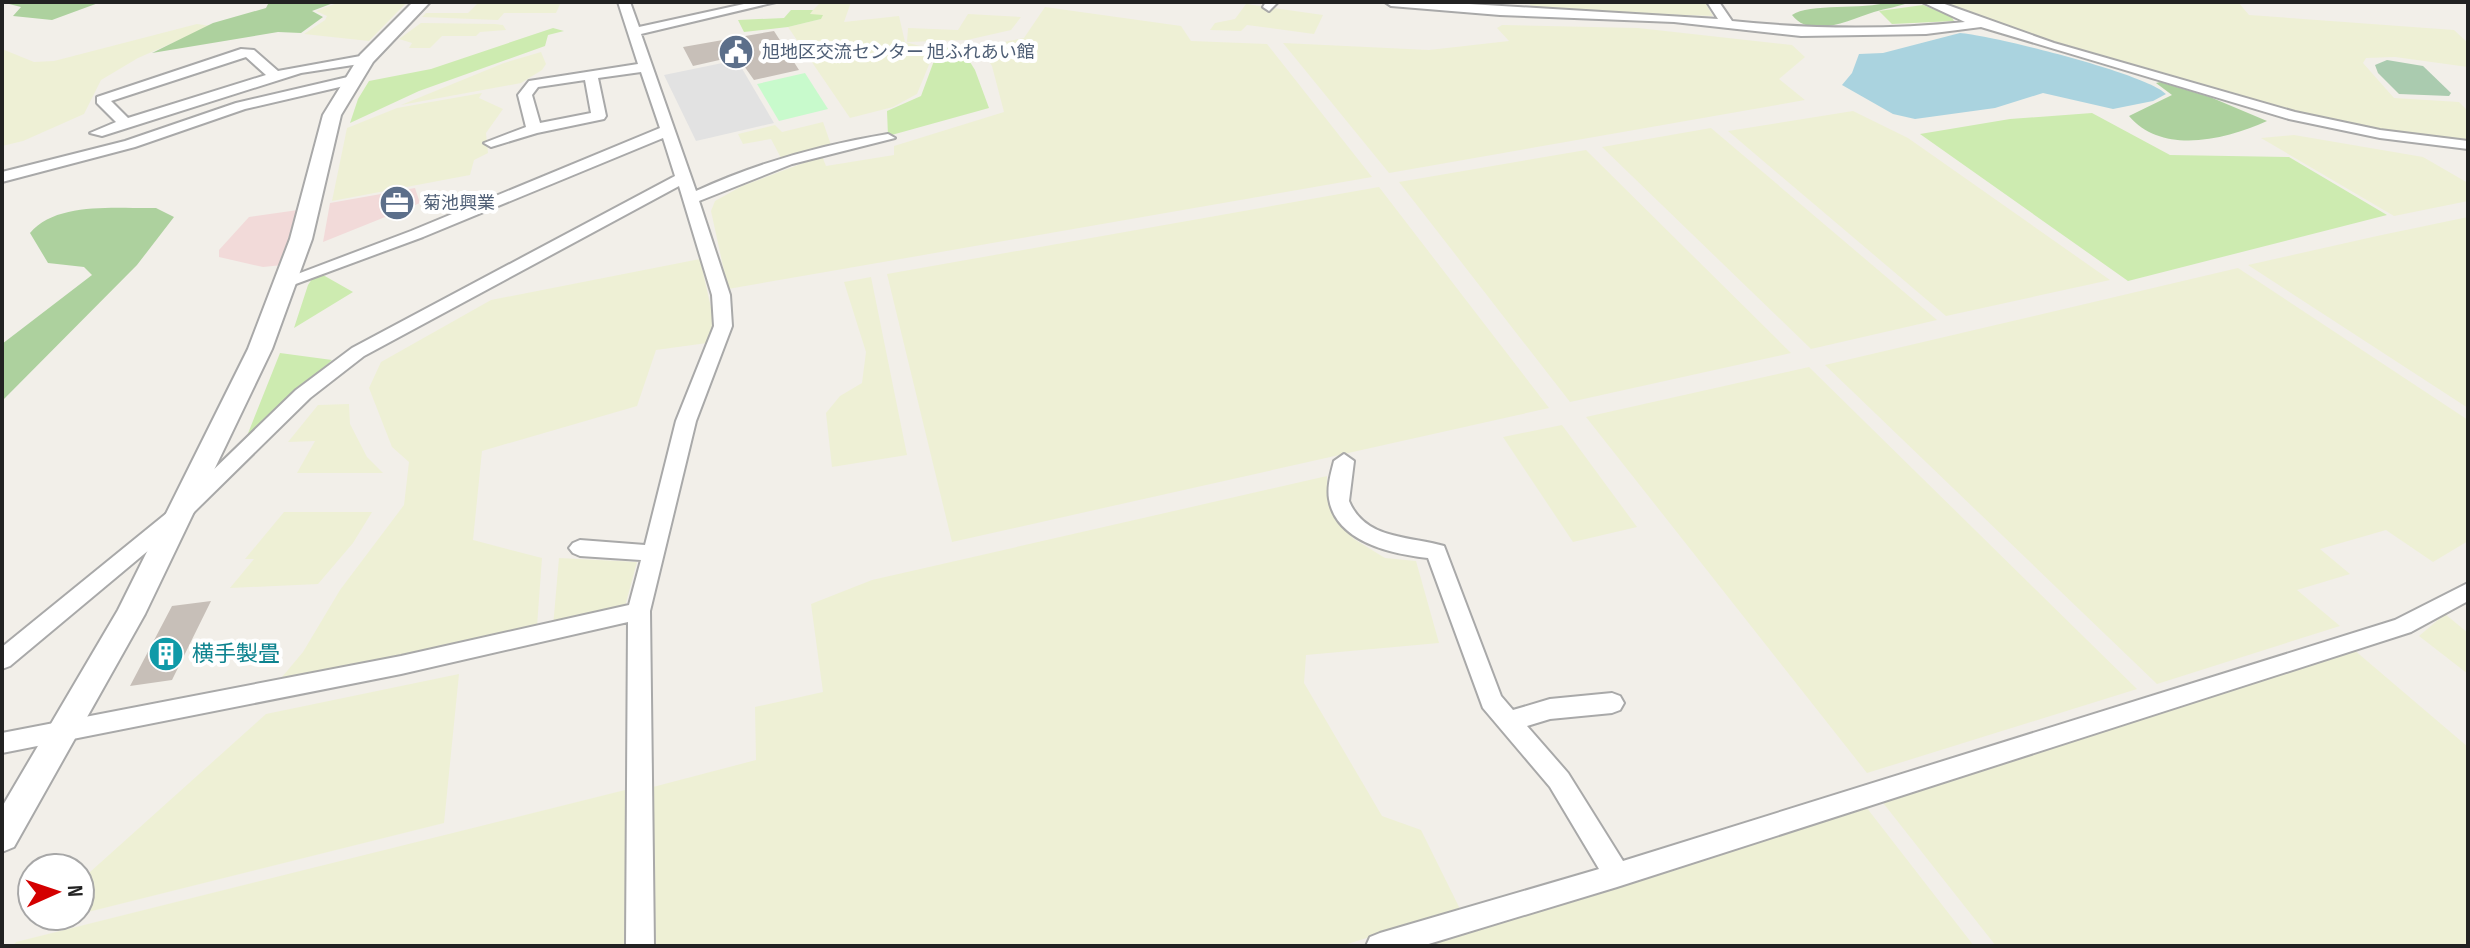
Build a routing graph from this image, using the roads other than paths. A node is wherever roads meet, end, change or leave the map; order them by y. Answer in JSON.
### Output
{"nodes":[{"id":1,"x":422,"y":2,"type":"edge"},
{"id":2,"x":624,"y":2,"type":"edge"},
{"id":3,"x":770,"y":2,"type":"edge"},
{"id":4,"x":1391,"y":2,"type":"edge"},
{"id":5,"x":1713,"y":2,"type":"edge"},
{"id":6,"x":1928,"y":2,"type":"edge"},
{"id":7,"x":1786,"y":14,"type":"dead end"},
{"id":8,"x":1727,"y":23,"type":"junction"},
{"id":9,"x":1979,"y":24,"type":"junction"},
{"id":10,"x":632,"y":32,"type":"junction"},
{"id":11,"x":1801,"y":32,"type":"junction"},
{"id":12,"x":366,"y":59,"type":"junction"},
{"id":13,"x":646,"y":67,"type":"junction"},
{"id":14,"x":275,"y":76,"type":"junction"},
{"id":15,"x":591,"y":77,"type":"junction"},
{"id":16,"x":352,"y":80,"type":"junction"},
{"id":17,"x":126,"y":124,"type":"junction"},
{"id":18,"x":534,"y":129,"type":"junction"},
{"id":19,"x":666,"y":131,"type":"junction"},
{"id":20,"x":97,"y":133,"type":"dead end"},
{"id":21,"x":888,"y":138,"type":"dead end"},
{"id":22,"x":491,"y":143,"type":"dead end"},
{"id":23,"x":2444,"y":144,"type":"junction"},
{"id":24,"x":2468,"y":145,"type":"edge"},
{"id":25,"x":2468,"y":152,"type":"edge"},
{"id":26,"x":2,"y":177,"type":"edge"},
{"id":27,"x":683,"y":178,"type":"junction"},
{"id":28,"x":690,"y":199,"type":"junction"},
{"id":29,"x":287,"y":281,"type":"junction"},
{"id":30,"x":1344,"y":461,"type":"dead end"},
{"id":31,"x":185,"y":509,"type":"junction"},
{"id":32,"x":580,"y":548,"type":"dead end"},
{"id":33,"x":654,"y":553,"type":"junction"},
{"id":34,"x":2468,"y":591,"type":"edge"},
{"id":35,"x":639,"y":611,"type":"junction"},
{"id":36,"x":2,"y":660,"type":"edge"},
{"id":37,"x":1612,"y":703,"type":"dead end"},
{"id":38,"x":1509,"y":721,"type":"junction"},
{"id":39,"x":64,"y":731,"type":"junction"},
{"id":40,"x":2,"y":743,"type":"edge"},
{"id":41,"x":2,"y":837,"type":"edge"},
{"id":42,"x":1617,"y":875,"type":"junction"},
{"id":43,"x":640,"y":946,"type":"edge"},
{"id":44,"x":1380,"y":946,"type":"edge"}],
"edges":[{"from":1,"to":12,"type":"street"},
{"from":2,"to":10,"type":"street"},
{"from":3,"to":10,"type":"street"},
{"from":4,"to":8,"type":"street"},
{"from":5,"to":8,"type":"street"},
{"from":6,"to":9,"type":"street"},
{"from":7,"to":11,"type":"street"},
{"from":8,"to":11,"type":"street"},
{"from":9,"to":11,"type":"street"},
{"from":9,"to":23,"type":"street"},
{"from":10,"to":13,"type":"street"},
{"from":12,"to":14,"type":"street"},
{"from":12,"to":16,"type":"street"},
{"from":13,"to":15,"type":"street"},
{"from":13,"to":19,"type":"street"},
{"from":14,"to":17,"type":"street"},
{"from":14,"to":17,"type":"street"},
{"from":15,"to":18,"type":"street"},
{"from":15,"to":18,"type":"street"},
{"from":16,"to":26,"type":"street"},
{"from":16,"to":29,"type":"street"},
{"from":17,"to":20,"type":"street"},
{"from":18,"to":22,"type":"street"},
{"from":19,"to":27,"type":"street"},
{"from":19,"to":29,"type":"street"},
{"from":21,"to":28,"type":"street"},
{"from":23,"to":24,"type":"street"},
{"from":23,"to":25,"type":"street"},
{"from":27,"to":28,"type":"street"},
{"from":27,"to":31,"type":"street"},
{"from":28,"to":33,"type":"street"},
{"from":29,"to":31,"type":"street"},
{"from":30,"to":38,"type":"street"},
{"from":31,"to":36,"type":"street"},
{"from":31,"to":39,"type":"street"},
{"from":32,"to":33,"type":"street"},
{"from":33,"to":35,"type":"street"},
{"from":34,"to":42,"type":"street"},
{"from":35,"to":39,"type":"street"},
{"from":35,"to":43,"type":"street"},
{"from":37,"to":38,"type":"street"},
{"from":38,"to":42,"type":"street"},
{"from":39,"to":40,"type":"street"},
{"from":39,"to":41,"type":"street"},
{"from":42,"to":44,"type":"street"}]}
